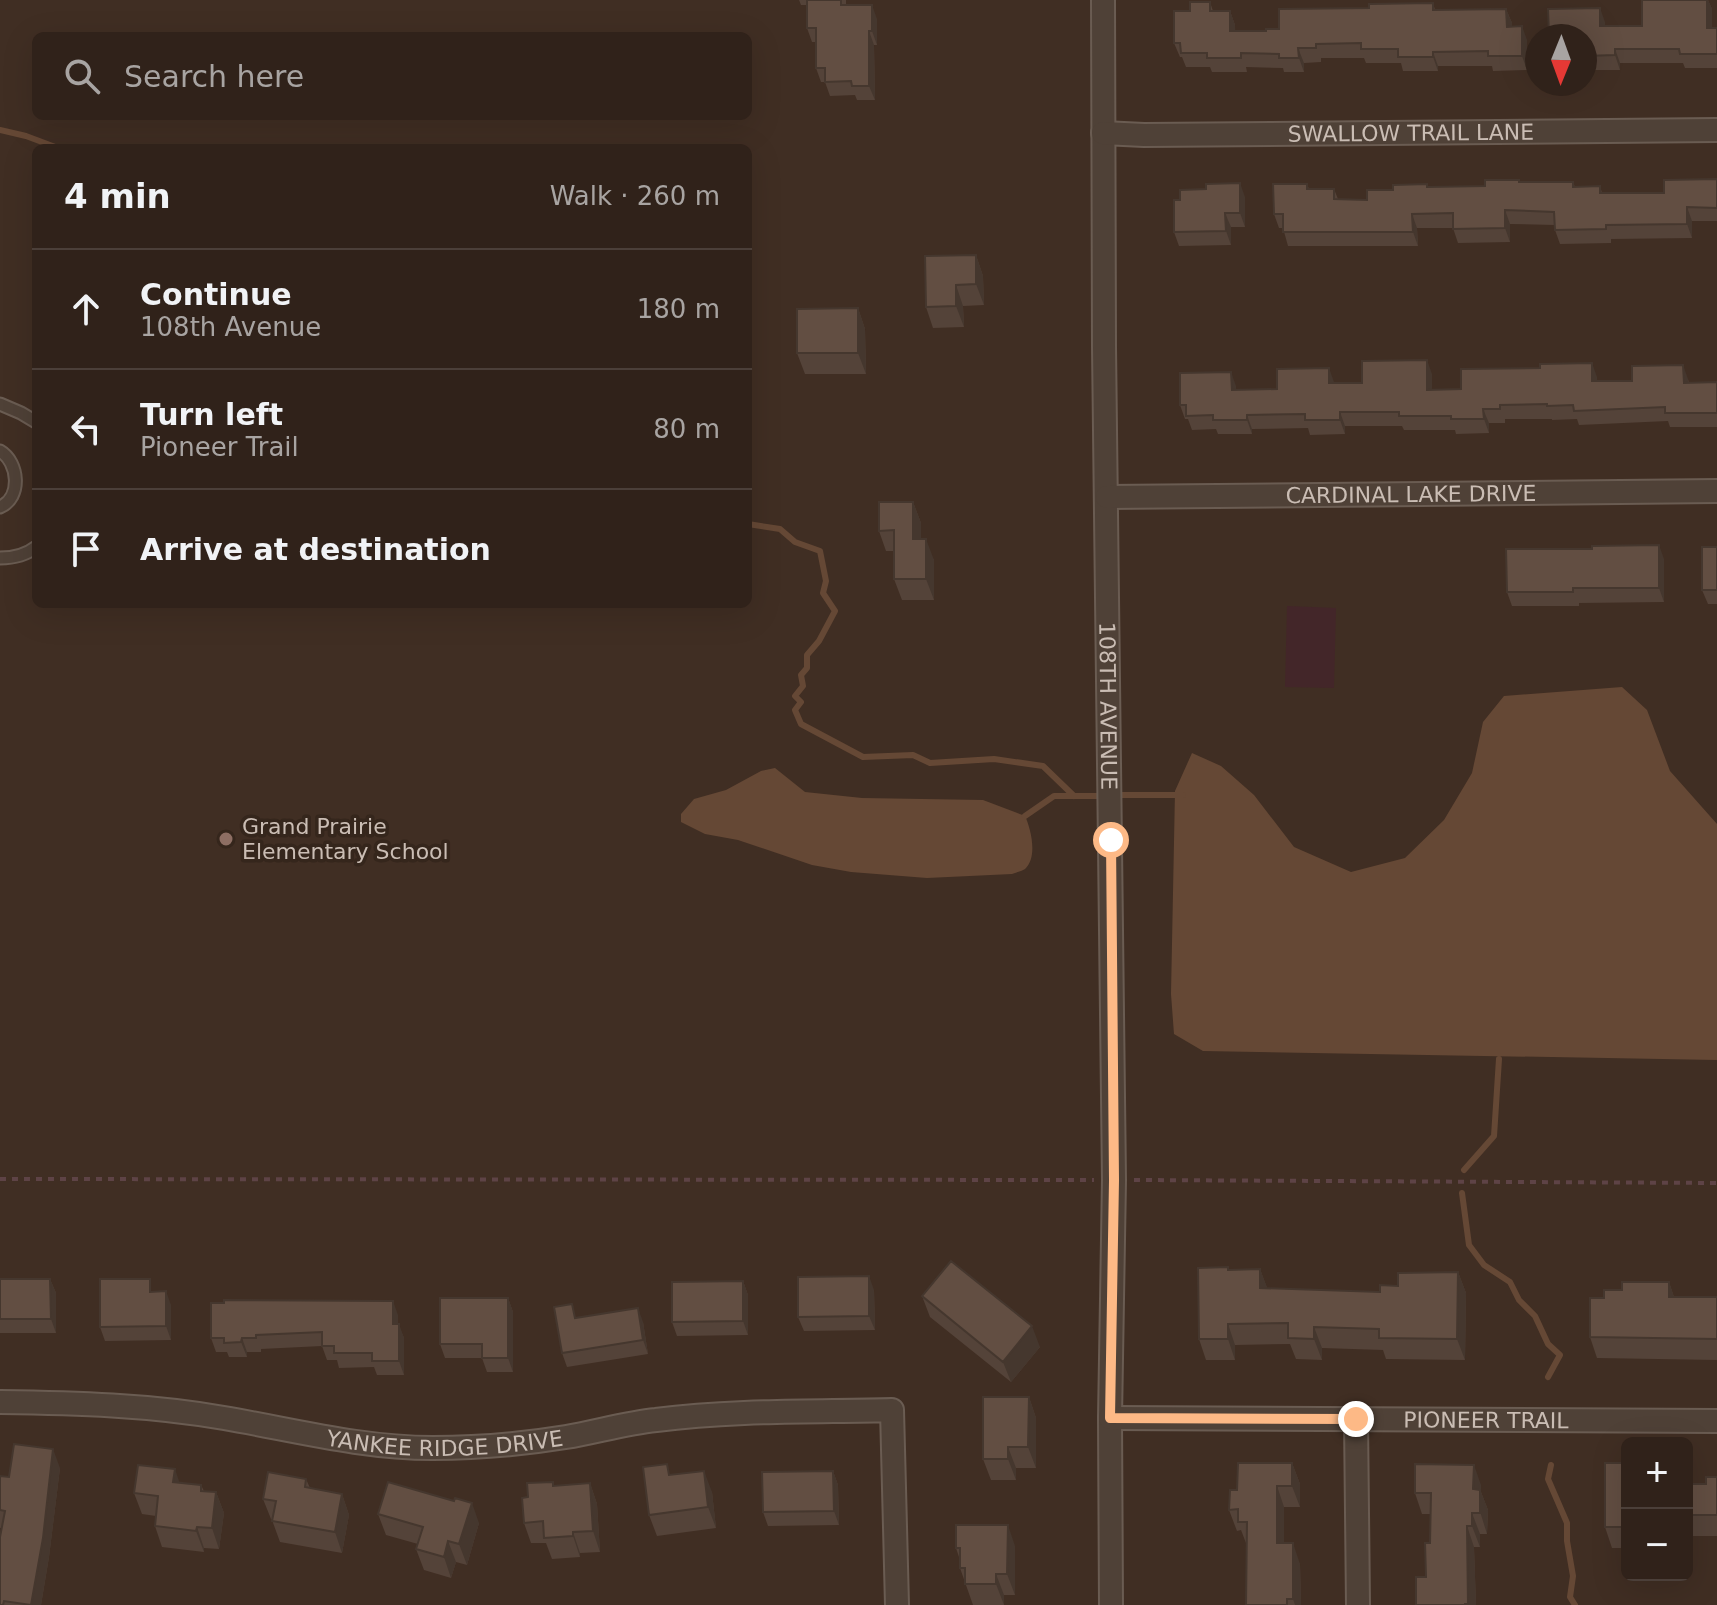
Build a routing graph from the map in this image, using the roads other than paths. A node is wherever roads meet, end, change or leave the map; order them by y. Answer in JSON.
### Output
{"nodes":[{"id":1,"x":1103,"y":0,"type":"edge"},
{"id":2,"x":1717,"y":130,"type":"edge"},
{"id":3,"x":1103,"y":133,"type":"junction"},
{"id":4,"x":0,"y":404,"type":"edge"},
{"id":5,"x":32,"y":420,"type":"edge"},
{"id":6,"x":0,"y":451,"type":"edge"},
{"id":7,"x":1717,"y":491,"type":"edge"},
{"id":8,"x":1107,"y":497,"type":"junction"},
{"id":9,"x":0,"y":507,"type":"edge"},
{"id":10,"x":32,"y":550,"type":"edge"},
{"id":11,"x":0,"y":558,"type":"edge"},
{"id":12,"x":0,"y":1402,"type":"edge"},
{"id":13,"x":1110,"y":1418,"type":"junction"},
{"id":14,"x":1356,"y":1419,"type":"junction"},
{"id":15,"x":1717,"y":1421,"type":"edge"},
{"id":16,"x":897,"y":1605,"type":"edge"},
{"id":17,"x":1111,"y":1605,"type":"edge"},
{"id":18,"x":1358,"y":1605,"type":"edge"}],
"edges":[{"from":1,"to":3,"type":"street","name":"108TH AVENUE"},
{"from":2,"to":3,"type":"street","name":"SWALLOW TRAIL LANE"},
{"from":3,"to":8,"type":"street","name":"108TH AVENUE"},
{"from":4,"to":5,"type":"lane"},
{"from":6,"to":9,"type":"lane"},
{"from":7,"to":8,"type":"street","name":"CARDINAL LAKE DRIVE"},
{"from":8,"to":13,"type":"street","name":"108TH AVENUE"},
{"from":10,"to":11,"type":"lane"},
{"from":12,"to":16,"type":"street","name":"YANKEE RIDGE DRIVE"},
{"from":13,"to":14,"type":"street","name":"PIONEER TRAIL"},
{"from":13,"to":17,"type":"street","name":"108TH AVENUE"},
{"from":14,"to":15,"type":"street","name":"PIONEER TRAIL"},
{"from":14,"to":18,"type":"street"}]}
